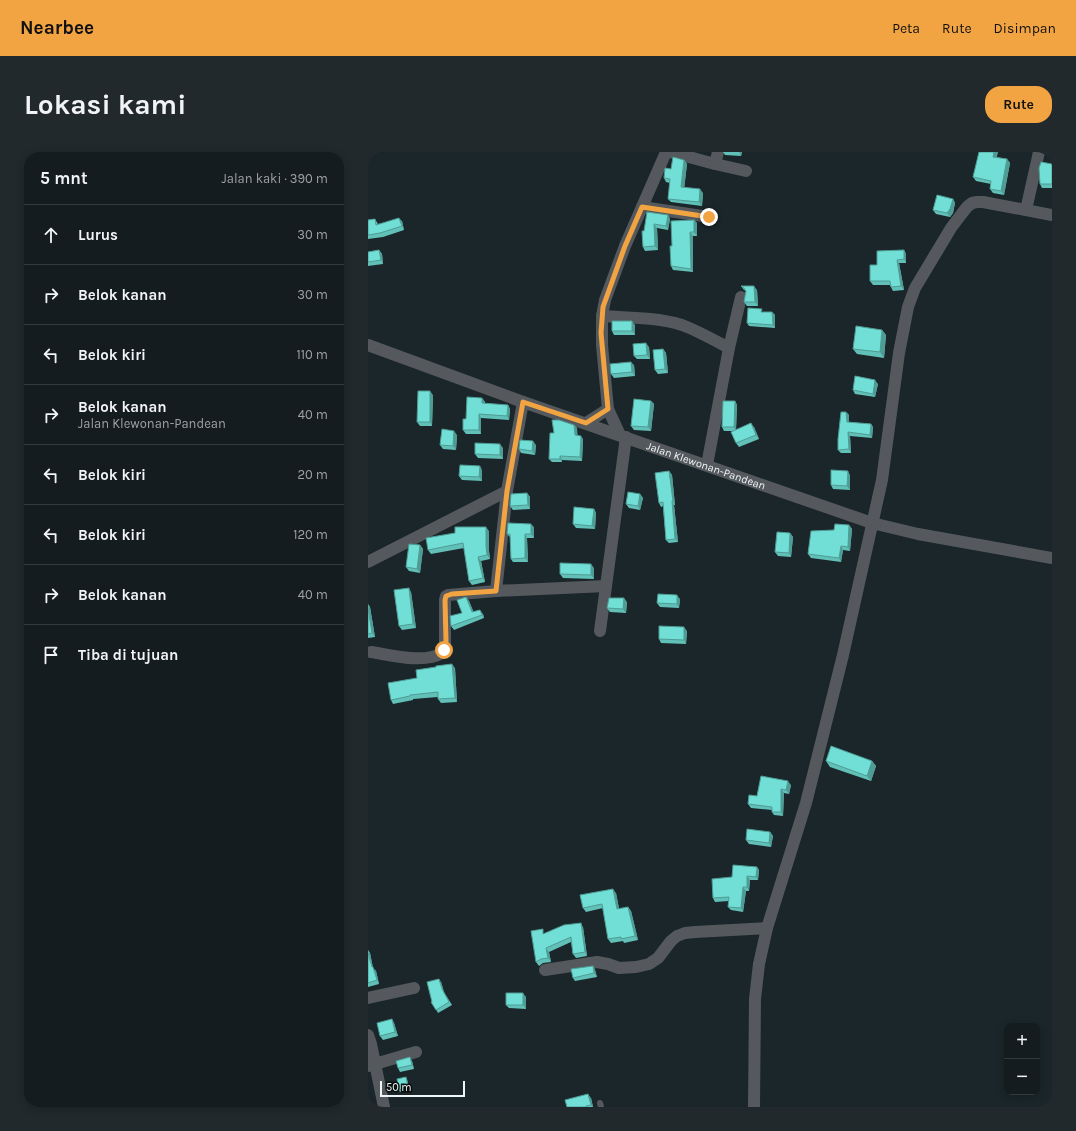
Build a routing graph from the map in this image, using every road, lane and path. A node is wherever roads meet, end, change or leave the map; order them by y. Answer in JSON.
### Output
{"nodes":[{"id":1,"x":666,"y":152,"type":"edge"},
{"id":2,"x":670,"y":152,"type":"edge"},
{"id":3,"x":718,"y":152,"type":"edge"},
{"id":4,"x":1039,"y":152,"type":"edge"},
{"id":5,"x":715,"y":164,"type":"junction"},
{"id":6,"x":746,"y":171,"type":"dead end"},
{"id":7,"x":642,"y":207,"type":"junction"},
{"id":8,"x":1026,"y":210,"type":"junction"},
{"id":9,"x":1052,"y":215,"type":"edge"},
{"id":10,"x":709,"y":217,"type":"dead end"},
{"id":11,"x":741,"y":297,"type":"dead end"},
{"id":12,"x":602,"y":316,"type":"junction"},
{"id":13,"x":368,"y":345,"type":"edge"},
{"id":14,"x":729,"y":348,"type":"junction"},
{"id":15,"x":523,"y":402,"type":"junction"},
{"id":16,"x":608,"y":409,"type":"junction"},
{"id":17,"x":586,"y":423,"type":"junction"},
{"id":18,"x":623,"y":436,"type":"junction"},
{"id":19,"x":707,"y":466,"type":"junction"},
{"id":20,"x":507,"y":491,"type":"junction"},
{"id":21,"x":872,"y":523,"type":"junction"},
{"id":22,"x":1052,"y":558,"type":"edge"},
{"id":23,"x":368,"y":562,"type":"edge"},
{"id":24,"x":606,"y":586,"type":"junction"},
{"id":25,"x":496,"y":591,"type":"junction"},
{"id":26,"x":600,"y":631,"type":"dead end"},
{"id":27,"x":371,"y":652,"type":"dead end"},
{"id":28,"x":767,"y":928,"type":"junction"},
{"id":29,"x":545,"y":970,"type":"dead end"},
{"id":30,"x":414,"y":988,"type":"dead end"},
{"id":31,"x":368,"y":998,"type":"edge"},
{"id":32,"x":368,"y":1035,"type":"edge"},
{"id":33,"x":416,"y":1052,"type":"dead end"},
{"id":34,"x":372,"y":1065,"type":"edge"},
{"id":35,"x":384,"y":1107,"type":"edge"},
{"id":36,"x":754,"y":1107,"type":"edge"}],
"edges":[{"from":1,"to":7,"type":"street"},
{"from":2,"to":5,"type":"street"},
{"from":3,"to":5,"type":"street"},
{"from":4,"to":8,"type":"street"},
{"from":5,"to":6,"type":"street"},
{"from":7,"to":10,"type":"street"},
{"from":7,"to":12,"type":"street"},
{"from":8,"to":9,"type":"street"},
{"from":8,"to":21,"type":"street"},
{"from":11,"to":14,"type":"street"},
{"from":12,"to":14,"type":"street"},
{"from":12,"to":16,"type":"street"},
{"from":13,"to":15,"type":"street","name":"Jalan Klewonan-Pandean"},
{"from":14,"to":19,"type":"street"},
{"from":15,"to":17,"type":"street","name":"Jalan Klewonan-Pandean"},
{"from":15,"to":20,"type":"street"},
{"from":16,"to":17,"type":"street"},
{"from":16,"to":18,"type":"street"},
{"from":17,"to":18,"type":"street","name":"Jalan Klewonan-Pandean"},
{"from":18,"to":19,"type":"street","name":"Jalan Klewonan-Pandean"},
{"from":18,"to":24,"type":"street"},
{"from":19,"to":21,"type":"street","name":"Jalan Klewonan-Pandean"},
{"from":20,"to":23,"type":"street"},
{"from":20,"to":25,"type":"street"},
{"from":21,"to":22,"type":"street","name":"Jalan Klewonan-Pandean"},
{"from":21,"to":28,"type":"street"},
{"from":24,"to":25,"type":"street"},
{"from":24,"to":26,"type":"street"},
{"from":25,"to":27,"type":"street"},
{"from":28,"to":29,"type":"street"},
{"from":28,"to":36,"type":"street"},
{"from":30,"to":31,"type":"street"},
{"from":32,"to":34,"type":"street"},
{"from":33,"to":34,"type":"street"},
{"from":34,"to":35,"type":"street"}]}
